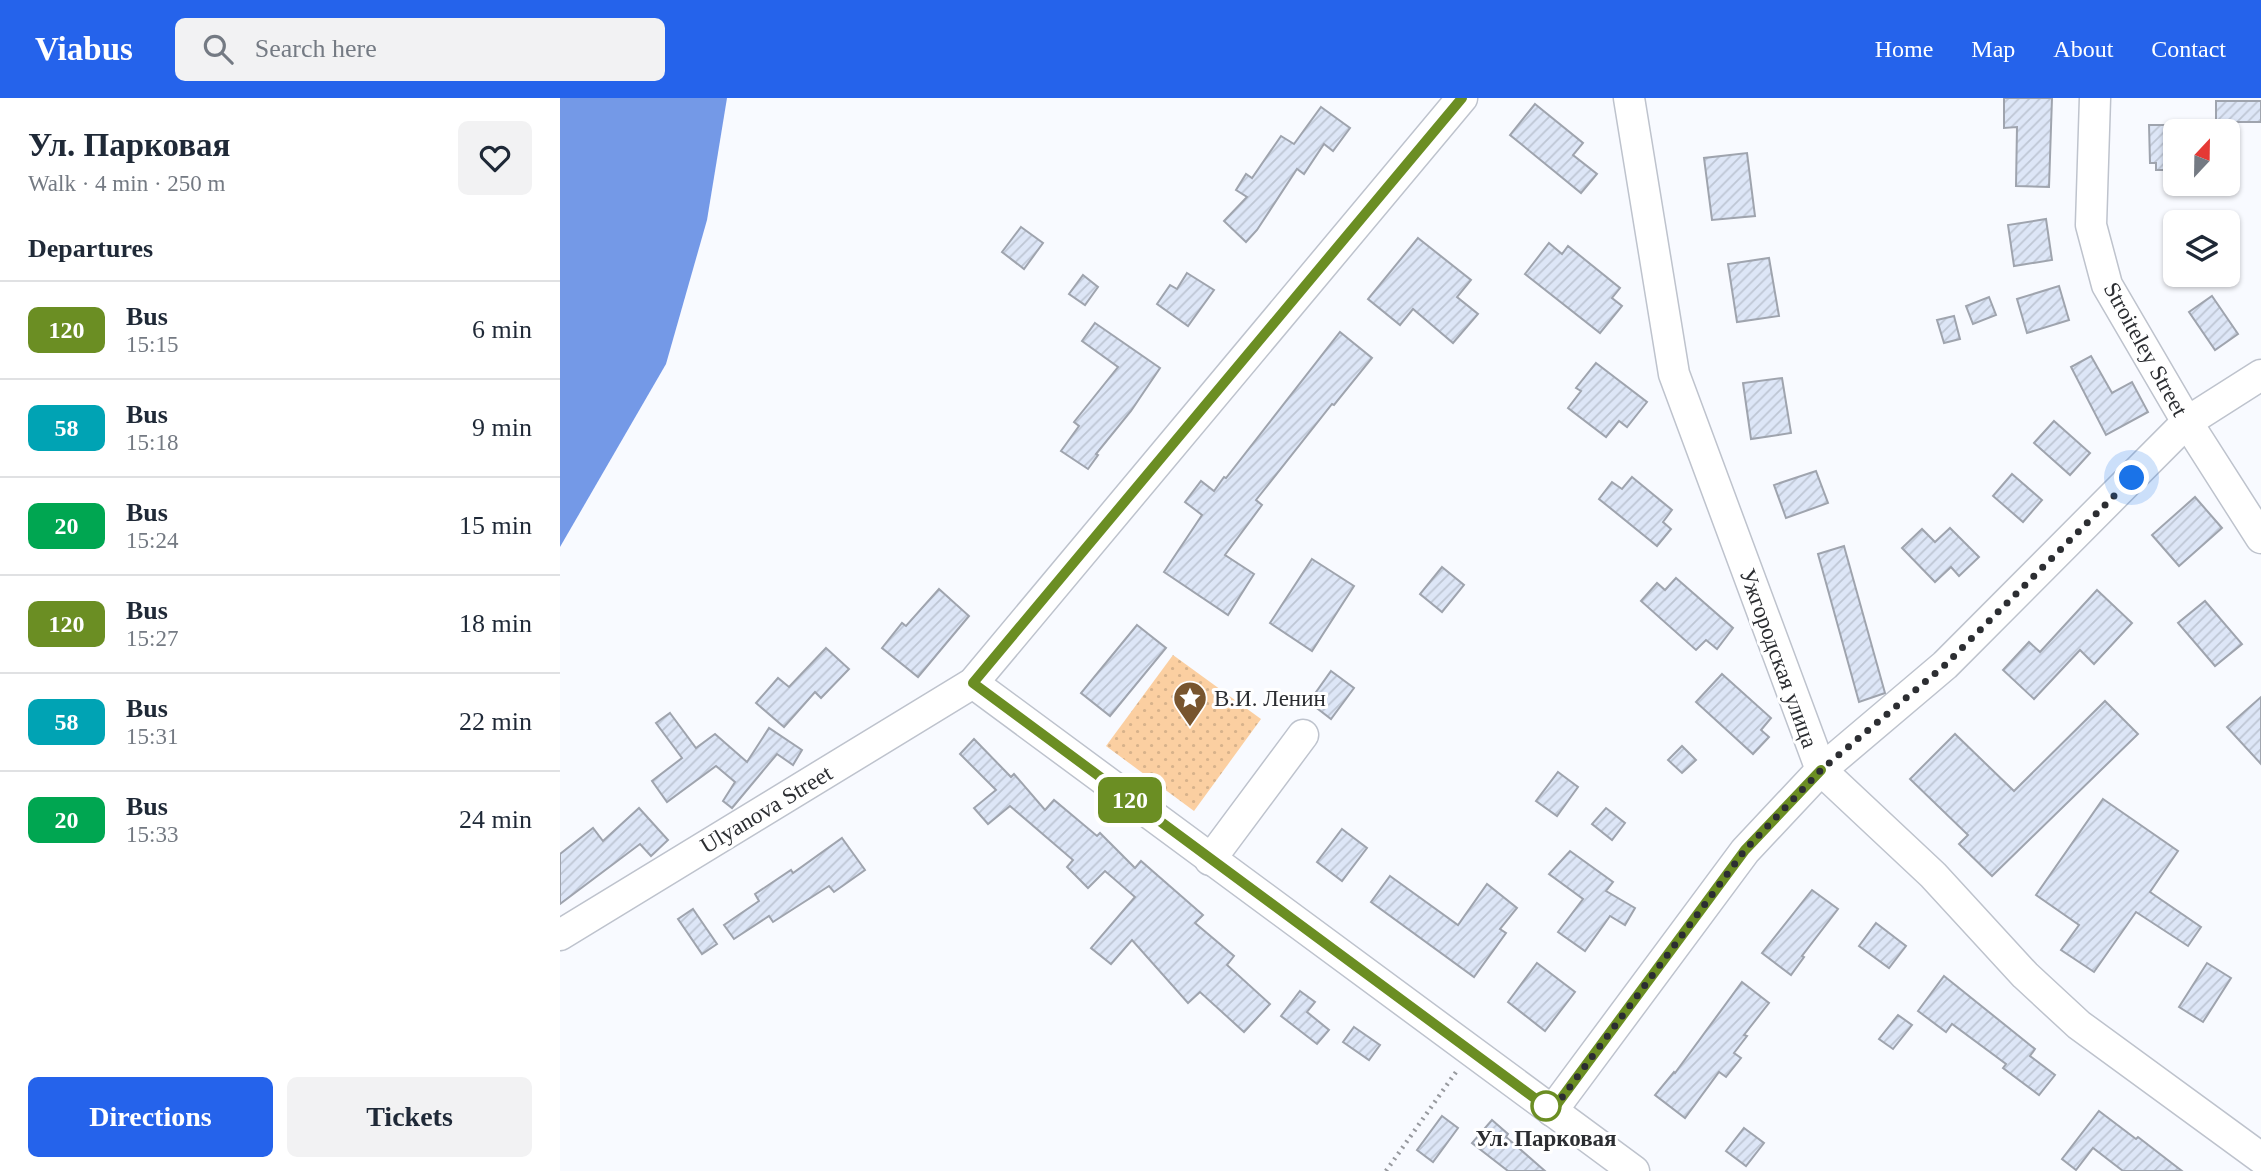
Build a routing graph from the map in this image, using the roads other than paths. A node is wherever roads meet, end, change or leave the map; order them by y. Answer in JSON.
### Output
{"nodes":[{"id":1,"x":1462,"y":98,"type":"edge"},
{"id":2,"x":1629,"y":98,"type":"edge"},
{"id":3,"x":2095,"y":98,"type":"edge"},
{"id":4,"x":2261,"y":375,"type":"edge"},
{"id":5,"x":2187,"y":422,"type":"junction"},
{"id":6,"x":2261,"y":538,"type":"edge"},
{"id":7,"x":973,"y":683,"type":"junction"},
{"id":8,"x":1303,"y":735,"type":"dead end"},
{"id":9,"x":1821,"y":770,"type":"junction"},
{"id":10,"x":1210,"y":860,"type":"junction"},
{"id":11,"x":560,"y":935,"type":"edge"},
{"id":12,"x":1552,"y":1111,"type":"junction"},
{"id":13,"x":2261,"y":1158,"type":"edge"},
{"id":14,"x":1634,"y":1171,"type":"edge"}],
"edges":[{"from":1,"to":7,"type":"street","name":"Ulyanova Street"},
{"from":2,"to":9,"type":"street","name":"Ужгородская улица"},
{"from":3,"to":5,"type":"street","name":"Stroiteley Street"},
{"from":4,"to":5,"type":"street"},
{"from":5,"to":6,"type":"street","name":"Stroiteley Street"},
{"from":5,"to":9,"type":"street"},
{"from":7,"to":10,"type":"street"},
{"from":7,"to":11,"type":"street","name":"Ulyanova Street"},
{"from":8,"to":10,"type":"street"},
{"from":9,"to":12,"type":"street"},
{"from":9,"to":13,"type":"street","name":"Ужгородская улица"},
{"from":10,"to":12,"type":"street"},
{"from":12,"to":14,"type":"street"}]}
